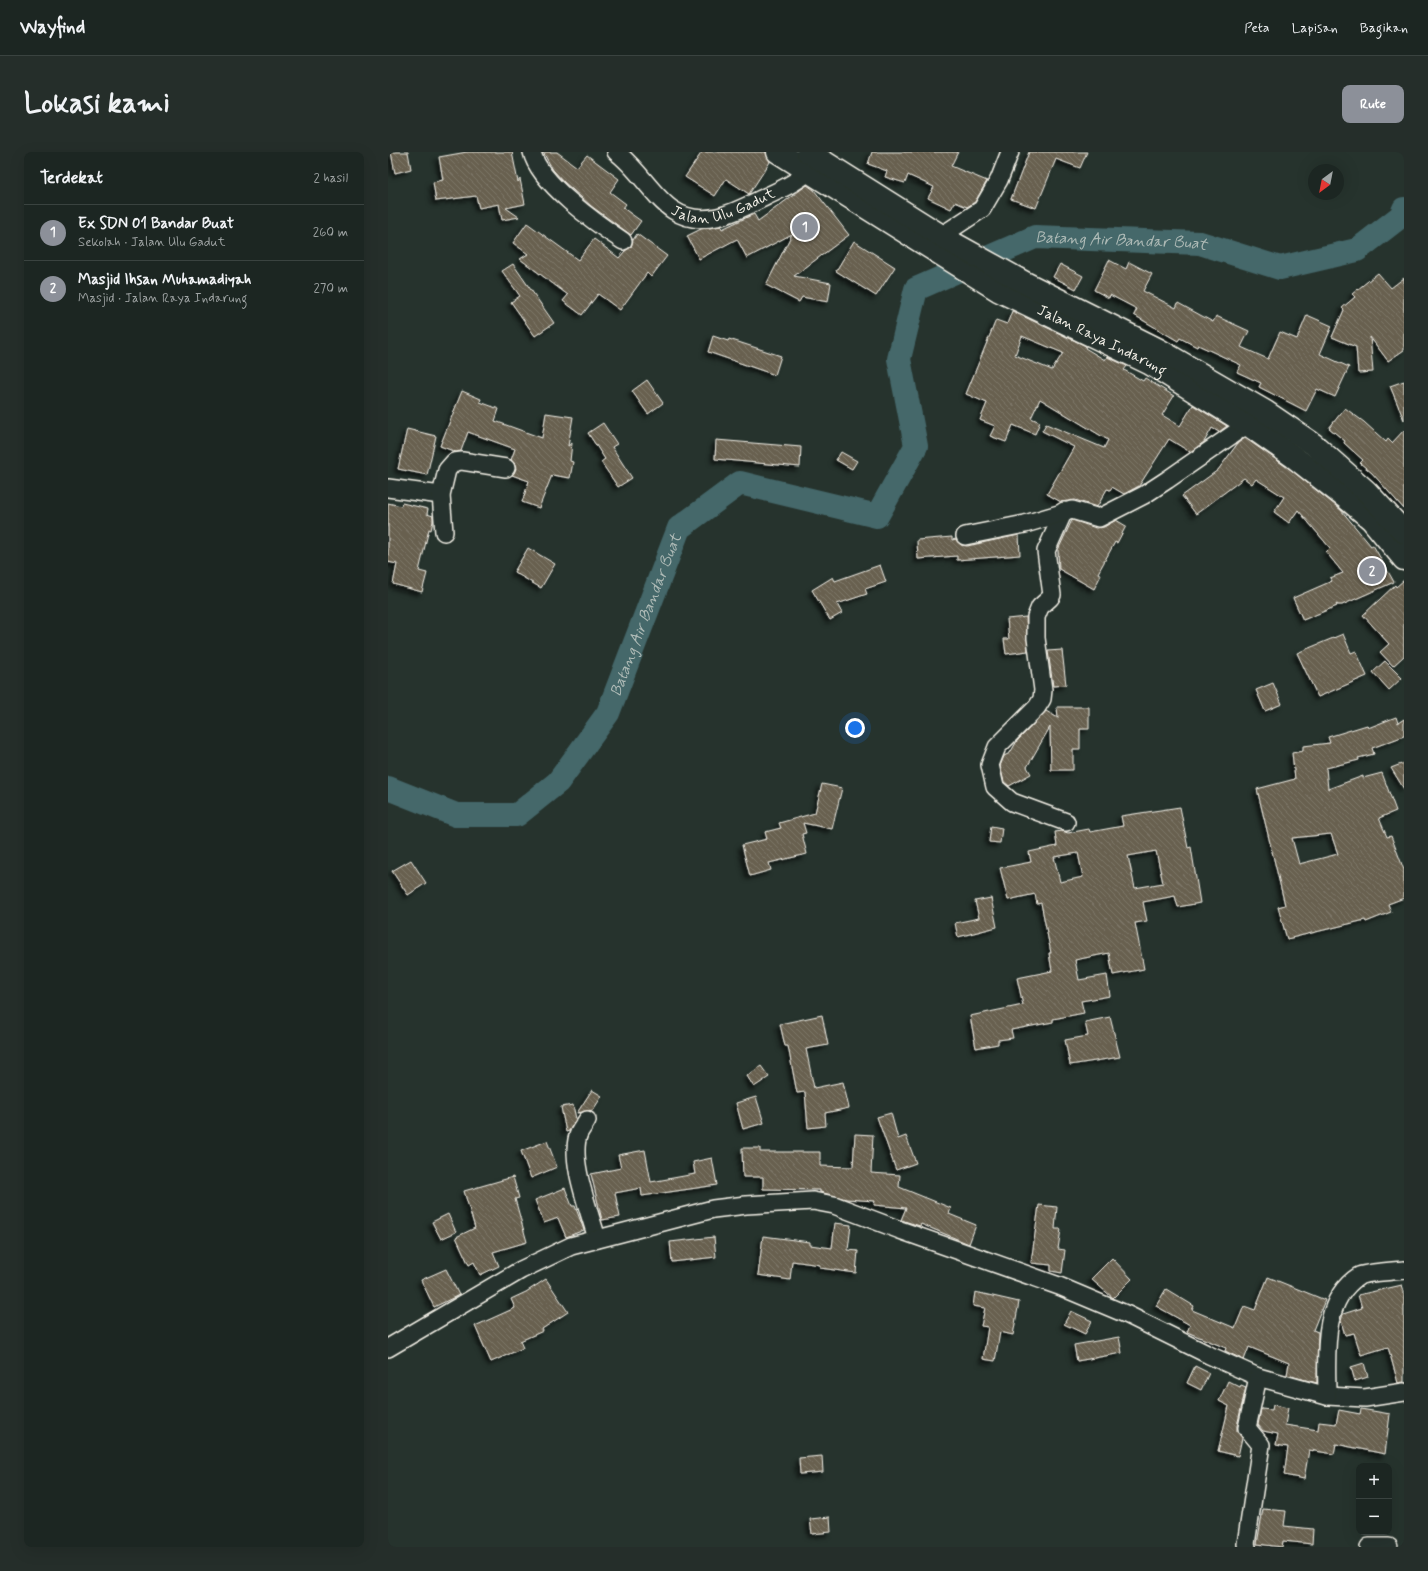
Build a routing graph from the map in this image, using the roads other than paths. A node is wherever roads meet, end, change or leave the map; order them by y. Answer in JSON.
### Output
{"nodes":[{"id":1,"x":532,"y":152,"type":"edge"},
{"id":2,"x":616,"y":152,"type":"edge"},
{"id":3,"x":778,"y":152,"type":"edge"},
{"id":4,"x":1010,"y":152,"type":"edge"},
{"id":5,"x":812,"y":162,"type":"edge"},
{"id":6,"x":623,"y":241,"type":"dead end"},
{"id":7,"x":942,"y":243,"type":"junction"},
{"id":8,"x":1266,"y":412,"type":"junction"},
{"id":9,"x":1246,"y":424,"type":"junction"},
{"id":10,"x":506,"y":468,"type":"dead end"},
{"id":11,"x":388,"y":488,"type":"edge"},
{"id":12,"x":441,"y":495,"type":"junction"},
{"id":13,"x":1064,"y":511,"type":"junction"},
{"id":14,"x":444,"y":532,"type":"dead end"},
{"id":15,"x":1404,"y":532,"type":"edge"},
{"id":16,"x":965,"y":536,"type":"dead end"},
{"id":17,"x":1404,"y":559,"type":"edge"},
{"id":18,"x":1066,"y":822,"type":"dead end"},
{"id":19,"x":587,"y":1120,"type":"dead end"},
{"id":20,"x":597,"y":1239,"type":"junction"},
{"id":21,"x":1404,"y":1270,"type":"edge"},
{"id":22,"x":388,"y":1348,"type":"edge"},
{"id":23,"x":1258,"y":1377,"type":"junction"},
{"id":24,"x":1404,"y":1392,"type":"edge"},
{"id":25,"x":1327,"y":1396,"type":"junction"},
{"id":26,"x":1247,"y":1547,"type":"edge"},
{"id":27,"x":1369,"y":1547,"type":"edge"},
{"id":28,"x":1389,"y":1547,"type":"edge"}],
"edges":[{"from":1,"to":6,"type":"street"},
{"from":2,"to":5,"type":"street","name":"Jalan Ulu Gadut"},
{"from":3,"to":5,"type":"highway","name":"Jalan Raya Indarung"},
{"from":4,"to":7,"type":"street"},
{"from":5,"to":7,"type":"highway","name":"Jalan Raya Indarung"},
{"from":7,"to":8,"type":"highway","name":"Jalan Raya Indarung"},
{"from":7,"to":9,"type":"highway","name":"Jalan Raya Indarung"},
{"from":8,"to":9,"type":"street"},
{"from":8,"to":15,"type":"highway","name":"Jalan Raya Indarung"},
{"from":9,"to":13,"type":"street"},
{"from":9,"to":17,"type":"highway","name":"Jalan Raya Indarung"},
{"from":10,"to":12,"type":"street"},
{"from":11,"to":12,"type":"street"},
{"from":12,"to":14,"type":"street"},
{"from":13,"to":16,"type":"street"},
{"from":13,"to":18,"type":"street"},
{"from":19,"to":20,"type":"street"},
{"from":20,"to":22,"type":"street"},
{"from":20,"to":23,"type":"street"},
{"from":21,"to":25,"type":"street"},
{"from":23,"to":25,"type":"street"},
{"from":23,"to":26,"type":"street"},
{"from":24,"to":25,"type":"street"},
{"from":27,"to":28,"type":"street"}]}
